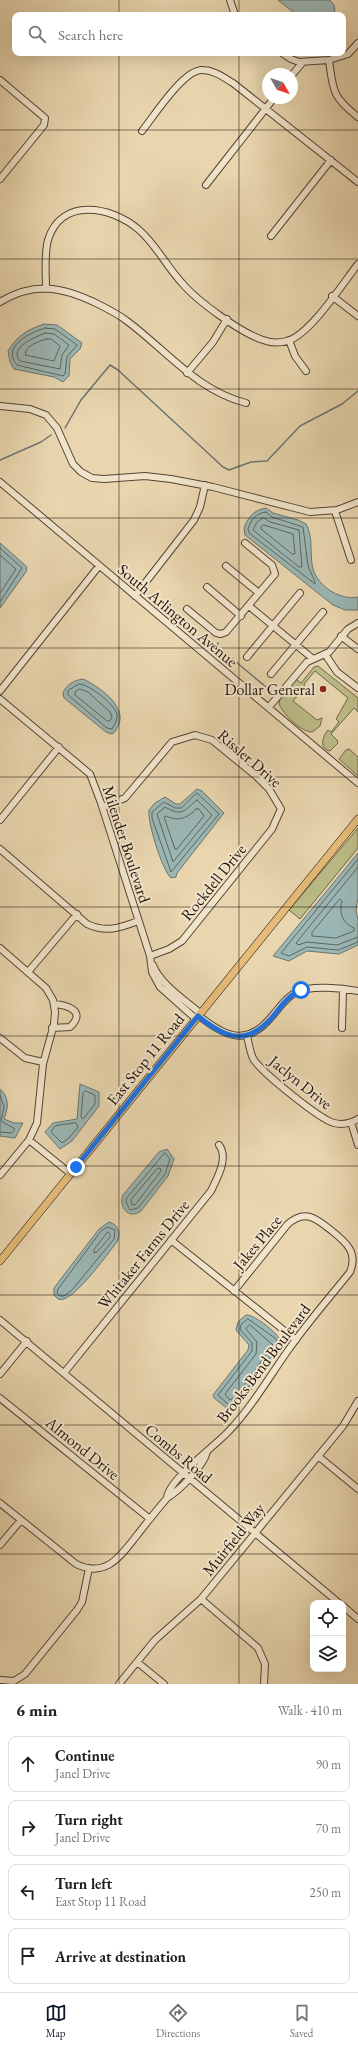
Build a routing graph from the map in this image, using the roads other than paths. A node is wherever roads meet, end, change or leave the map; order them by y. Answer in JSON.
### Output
{"nodes":[{"id":1,"x":230,"y":0,"type":"edge"},
{"id":2,"x":234,"y":12,"type":"edge"},
{"id":3,"x":358,"y":43,"type":"edge"},
{"id":4,"x":346,"y":55,"type":"edge"},
{"id":5,"x":286,"y":56,"type":"edge"},
{"id":6,"x":344,"y":56,"type":"edge"},
{"id":7,"x":329,"y":60,"type":"junction"},
{"id":8,"x":302,"y":62,"type":"junction"},
{"id":9,"x":297,"y":68,"type":"edge"},
{"id":10,"x":0,"y":80,"type":"edge"},
{"id":11,"x":270,"y":104,"type":"edge"},
{"id":12,"x":266,"y":109,"type":"junction"},
{"id":13,"x":358,"y":117,"type":"edge"},
{"id":14,"x":142,"y":131,"type":"dead end"},
{"id":15,"x":331,"y":160,"type":"junction"},
{"id":16,"x":0,"y":179,"type":"edge"},
{"id":17,"x":358,"y":182,"type":"edge"},
{"id":18,"x":206,"y":184,"type":"dead end"},
{"id":19,"x":271,"y":236,"type":"dead end"},
{"id":20,"x":358,"y":264,"type":"edge"},
{"id":21,"x":46,"y":289,"type":"junction"},
{"id":22,"x":332,"y":296,"type":"junction"},
{"id":23,"x":0,"y":302,"type":"edge"},
{"id":24,"x":358,"y":316,"type":"edge"},
{"id":25,"x":227,"y":319,"type":"junction"},
{"id":26,"x":289,"y":340,"type":"junction"},
{"id":27,"x":306,"y":371,"type":"dead end"},
{"id":28,"x":187,"y":373,"type":"junction"},
{"id":29,"x":246,"y":402,"type":"dead end"},
{"id":30,"x":0,"y":406,"type":"edge"},
{"id":31,"x":0,"y":482,"type":"edge"},
{"id":32,"x":205,"y":485,"type":"junction"},
{"id":33,"x":358,"y":502,"type":"edge"},
{"id":34,"x":335,"y":510,"type":"junction"},
{"id":35,"x":245,"y":543,"type":"dead end"},
{"id":36,"x":351,"y":560,"type":"dead end"},
{"id":37,"x":99,"y":566,"type":"junction"},
{"id":38,"x":226,"y":566,"type":"dead end"},
{"id":39,"x":207,"y":587,"type":"dead end"},
{"id":40,"x":300,"y":593,"type":"dead end"},
{"id":41,"x":259,"y":594,"type":"junction"},
{"id":42,"x":135,"y":596,"type":"junction"},
{"id":43,"x":249,"y":606,"type":"junction"},
{"id":44,"x":187,"y":609,"type":"dead end"},
{"id":45,"x":323,"y":612,"type":"dead end"},
{"id":46,"x":240,"y":616,"type":"junction"},
{"id":47,"x":358,"y":623,"type":"edge"},
{"id":48,"x":273,"y":626,"type":"junction"},
{"id":49,"x":342,"y":636,"type":"junction"},
{"id":50,"x":296,"y":645,"type":"junction"},
{"id":51,"x":358,"y":649,"type":"edge"},
{"id":52,"x":325,"y":654,"type":"junction"},
{"id":53,"x":247,"y":657,"type":"dead end"},
{"id":54,"x":312,"y":658,"type":"junction"},
{"id":55,"x":272,"y":674,"type":"dead end"},
{"id":56,"x":358,"y":688,"type":"edge"},
{"id":57,"x":0,"y":691,"type":"edge"},
{"id":58,"x":0,"y":699,"type":"edge"},
{"id":59,"x":269,"y":707,"type":"junction"},
{"id":60,"x":59,"y":747,"type":"junction"},
{"id":61,"x":358,"y":783,"type":"edge"},
{"id":62,"x":103,"y":808,"type":"junction"},
{"id":63,"x":281,"y":809,"type":"joint"},
{"id":64,"x":358,"y":819,"type":"edge"},
{"id":65,"x":0,"y":820,"type":"edge"},
{"id":66,"x":0,"y":849,"type":"edge"},
{"id":67,"x":77,"y":914,"type":"junction"},
{"id":68,"x":138,"y":921,"type":"junction"},
{"id":69,"x":0,"y":948,"type":"edge"},
{"id":70,"x":150,"y":956,"type":"junction"},
{"id":71,"x":28,"y":972,"type":"junction"},
{"id":72,"x":344,"y":990,"type":"junction"},
{"id":73,"x":358,"y":991,"type":"edge"},
{"id":74,"x":54,"y":1004,"type":"junction"},
{"id":75,"x":198,"y":1016,"type":"junction"},
{"id":76,"x":52,"y":1028,"type":"junction"},
{"id":77,"x":342,"y":1028,"type":"dead end"},
{"id":78,"x":247,"y":1036,"type":"junction"},
{"id":79,"x":0,"y":1038,"type":"edge"},
{"id":80,"x":43,"y":1062,"type":"junction"},
{"id":81,"x":358,"y":1119,"type":"edge"},
{"id":82,"x":351,"y":1122,"type":"junction"},
{"id":83,"x":29,"y":1140,"type":"junction"},
{"id":84,"x":219,"y":1145,"type":"dead end"},
{"id":85,"x":358,"y":1145,"type":"edge"},
{"id":86,"x":71,"y":1174,"type":"junction"},
{"id":87,"x":0,"y":1175,"type":"edge"},
{"id":88,"x":305,"y":1216,"type":"joint"},
{"id":89,"x":171,"y":1240,"type":"junction"},
{"id":90,"x":0,"y":1261,"type":"edge"},
{"id":91,"x":234,"y":1290,"type":"junction"},
{"id":92,"x":1,"y":1319,"type":"edge"},
{"id":93,"x":296,"y":1340,"type":"junction"},
{"id":94,"x":27,"y":1341,"type":"junction"},
{"id":95,"x":64,"y":1373,"type":"junction"},
{"id":96,"x":0,"y":1374,"type":"edge"},
{"id":97,"x":0,"y":1398,"type":"edge"},
{"id":98,"x":358,"y":1401,"type":"edge"},
{"id":99,"x":207,"y":1452,"type":"junction"},
{"id":100,"x":318,"y":1456,"type":"junction"},
{"id":101,"x":183,"y":1474,"type":"junction"},
{"id":102,"x":189,"y":1479,"type":"junction"},
{"id":103,"x":358,"y":1490,"type":"edge"},
{"id":104,"x":166,"y":1498,"type":"junction"},
{"id":105,"x":0,"y":1503,"type":"edge"},
{"id":106,"x":150,"y":1519,"type":"junction"},
{"id":107,"x":21,"y":1520,"type":"junction"},
{"id":108,"x":255,"y":1532,"type":"junction"},
{"id":109,"x":0,"y":1545,"type":"edge"},
{"id":110,"x":89,"y":1568,"type":"junction"},
{"id":111,"x":201,"y":1599,"type":"junction"},
{"id":112,"x":335,"y":1600,"type":"edge"},
{"id":113,"x":346,"y":1609,"type":"edge"},
{"id":114,"x":358,"y":1619,"type":"edge"},
{"id":115,"x":137,"y":1662,"type":"junction"},
{"id":116,"x":0,"y":1680,"type":"edge"},
{"id":117,"x":119,"y":1684,"type":"edge"},
{"id":118,"x":164,"y":1684,"type":"edge"},
{"id":119,"x":264,"y":1684,"type":"edge"}],
"edges":[{"from":1,"to":2,"type":"street"},
{"from":3,"to":4,"type":"street"},
{"from":5,"to":8,"type":"street"},
{"from":6,"to":7,"type":"street"},
{"from":7,"to":8,"type":"street"},
{"from":7,"to":13,"type":"street"},
{"from":8,"to":9,"type":"street"},
{"from":10,"to":16,"type":"street"},
{"from":11,"to":12,"type":"street"},
{"from":12,"to":14,"type":"street"},
{"from":12,"to":15,"type":"street"},
{"from":12,"to":18,"type":"street"},
{"from":15,"to":17,"type":"street"},
{"from":15,"to":19,"type":"street"},
{"from":20,"to":22,"type":"street"},
{"from":21,"to":23,"type":"street"},
{"from":21,"to":25,"type":"street"},
{"from":21,"to":28,"type":"street"},
{"from":22,"to":24,"type":"street"},
{"from":22,"to":26,"type":"street"},
{"from":25,"to":26,"type":"street"},
{"from":25,"to":28,"type":"street"},
{"from":26,"to":27,"type":"street"},
{"from":28,"to":29,"type":"street"},
{"from":30,"to":32,"type":"street"},
{"from":31,"to":37,"type":"street","name":"South Arlington Avenue"},
{"from":32,"to":34,"type":"street"},
{"from":32,"to":42,"type":"street"},
{"from":33,"to":34,"type":"street"},
{"from":34,"to":36,"type":"street"},
{"from":35,"to":41,"type":"street"},
{"from":37,"to":42,"type":"street","name":"South Arlington Avenue"},
{"from":37,"to":57,"type":"street"},
{"from":38,"to":41,"type":"street"},
{"from":39,"to":46,"type":"street"},
{"from":40,"to":48,"type":"street"},
{"from":41,"to":43,"type":"street"},
{"from":42,"to":59,"type":"street","name":"South Arlington Avenue"},
{"from":43,"to":46,"type":"street"},
{"from":43,"to":48,"type":"street"},
{"from":44,"to":46,"type":"street"},
{"from":45,"to":50,"type":"street"},
{"from":47,"to":49,"type":"street"},
{"from":48,"to":50,"type":"street"},
{"from":48,"to":53,"type":"street"},
{"from":49,"to":51,"type":"street"},
{"from":49,"to":52,"type":"street"},
{"from":50,"to":54,"type":"street"},
{"from":50,"to":55,"type":"street"},
{"from":52,"to":54,"type":"street"},
{"from":52,"to":56,"type":"street"},
{"from":54,"to":59,"type":"street"},
{"from":58,"to":60,"type":"street","name":"Milender Boulevard"},
{"from":59,"to":61,"type":"street","name":"South Arlington Avenue"},
{"from":60,"to":62,"type":"street","name":"Milender Boulevard"},
{"from":60,"to":65,"type":"street"},
{"from":62,"to":63,"type":"street","name":"Rissler Drive"},
{"from":62,"to":68,"type":"street","name":"Milender Boulevard"},
{"from":63,"to":70,"type":"street","name":"Rockdell Drive"},
{"from":64,"to":75,"type":"main road","name":"East Stop 11 Road"},
{"from":66,"to":67,"type":"street"},
{"from":67,"to":68,"type":"street"},
{"from":67,"to":71,"type":"street"},
{"from":68,"to":70,"type":"street","name":"Milender Boulevard"},
{"from":69,"to":71,"type":"street"},
{"from":70,"to":75,"type":"street","name":"Milender Boulevard"},
{"from":71,"to":74,"type":"street"},
{"from":72,"to":73,"type":"street"},
{"from":72,"to":77,"type":"street"},
{"from":72,"to":78,"type":"street"},
{"from":74,"to":76,"type":"street"},
{"from":74,"to":76,"type":"street"},
{"from":75,"to":78,"type":"street","name":"Milender Boulevard"},
{"from":75,"to":86,"type":"main road","name":"East Stop 11 Road"},
{"from":76,"to":80,"type":"street"},
{"from":78,"to":82,"type":"street","name":"Jaclyn Drive"},
{"from":79,"to":80,"type":"street"},
{"from":80,"to":83,"type":"street"},
{"from":81,"to":82,"type":"street","name":"Jaclyn Drive"},
{"from":82,"to":85,"type":"street"},
{"from":83,"to":86,"type":"street"},
{"from":83,"to":87,"type":"street"},
{"from":84,"to":89,"type":"street","name":"Whitaker Farms Drive"},
{"from":86,"to":90,"type":"main road","name":"East Stop 11 Road"},
{"from":88,"to":91,"type":"street","name":"Jakes Place"},
{"from":88,"to":93,"type":"street","name":"Brooks Bend Boulevard"},
{"from":89,"to":91,"type":"street"},
{"from":89,"to":95,"type":"street","name":"Whitaker Farms Drive"},
{"from":91,"to":93,"type":"street"},
{"from":92,"to":94,"type":"street","name":"Combs Road"},
{"from":93,"to":99,"type":"street","name":"Brooks Bend Boulevard"},
{"from":94,"to":95,"type":"street","name":"Combs Road"},
{"from":94,"to":96,"type":"street"},
{"from":95,"to":101,"type":"street","name":"Combs Road"},
{"from":97,"to":106,"type":"street","name":"Almond Drive"},
{"from":98,"to":100,"type":"street","name":"Muirfield Way"},
{"from":99,"to":101,"type":"street","name":"Brooks Bend Boulevard"},
{"from":99,"to":102,"type":"street"},
{"from":100,"to":103,"type":"street"},
{"from":100,"to":108,"type":"street","name":"Muirfield Way"},
{"from":101,"to":102,"type":"street","name":"Combs Road"},
{"from":101,"to":104,"type":"street","name":"Brooks Bend Boulevard"},
{"from":102,"to":104,"type":"street"},
{"from":102,"to":108,"type":"street","name":"Combs Road"},
{"from":104,"to":106,"type":"street"},
{"from":105,"to":107,"type":"street"},
{"from":106,"to":110,"type":"street"},
{"from":107,"to":109,"type":"street"},
{"from":107,"to":110,"type":"street"},
{"from":108,"to":111,"type":"street","name":"Muirfield Way"},
{"from":108,"to":112,"type":"street","name":"Combs Road"},
{"from":110,"to":116,"type":"street"},
{"from":111,"to":115,"type":"street","name":"Muirfield Way"},
{"from":111,"to":119,"type":"street"},
{"from":113,"to":114,"type":"street"},
{"from":115,"to":117,"type":"street","name":"Muirfield Way"},
{"from":115,"to":118,"type":"street"}]}
